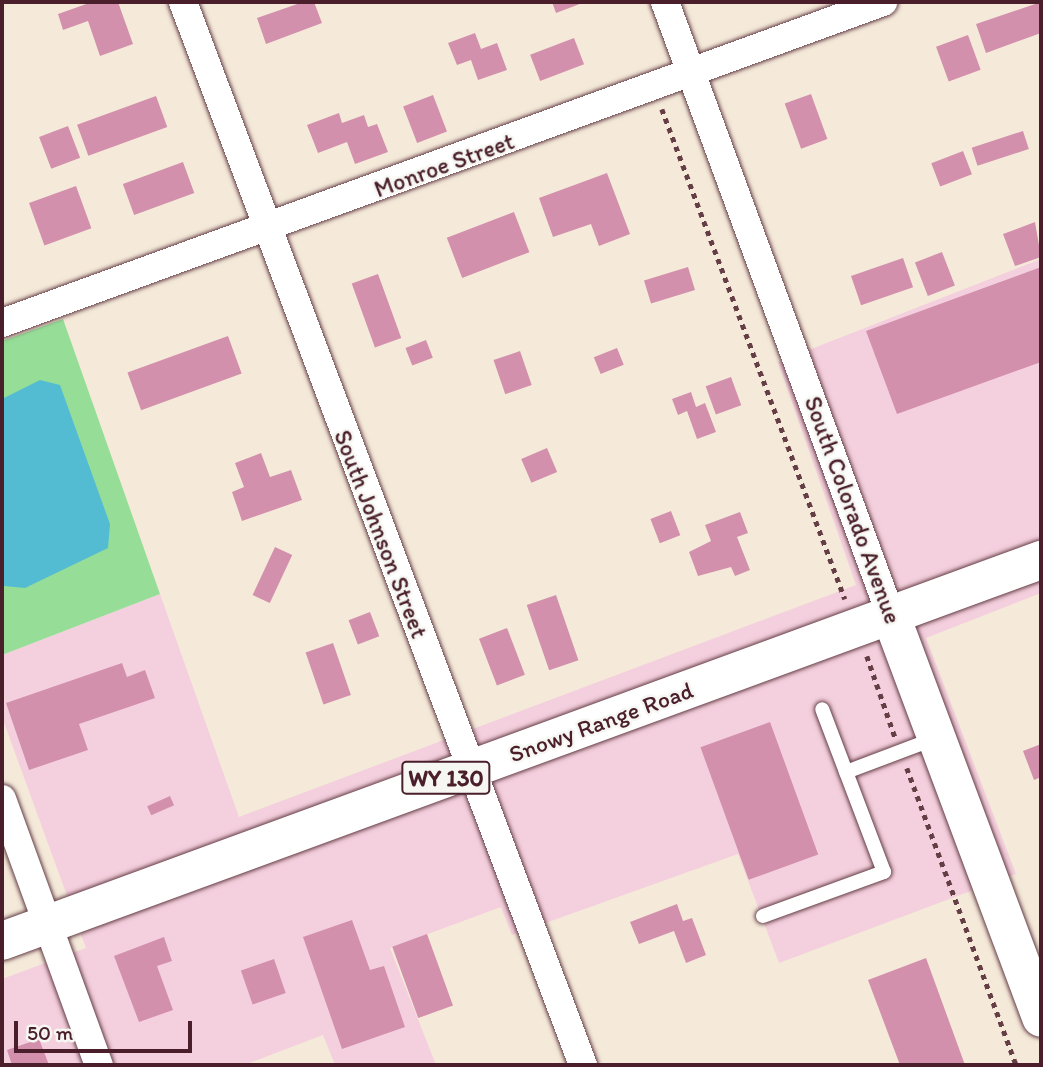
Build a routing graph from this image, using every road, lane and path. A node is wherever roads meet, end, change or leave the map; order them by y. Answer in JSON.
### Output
{"nodes":[{"id":1,"x":183,"y":2,"type":"edge"},
{"id":2,"x":665,"y":2,"type":"edge"},
{"id":3,"x":883,"y":2,"type":"edge"},
{"id":4,"x":693,"y":75,"type":"junction"},
{"id":5,"x":661,"y":107,"type":"dead end"},
{"id":6,"x":266,"y":230,"type":"junction"},
{"id":7,"x":2,"y":323,"type":"edge"},
{"id":8,"x":1041,"y":560,"type":"edge"},
{"id":9,"x":840,"y":585,"type":"dead end"},
{"id":10,"x":891,"y":616,"type":"junction"},
{"id":11,"x":869,"y":662,"type":"dead end"},
{"id":12,"x":822,"y":709,"type":"dead end"},
{"id":13,"x":937,"y":738,"type":"junction"},
{"id":14,"x":900,"y":751,"type":"junction"},
{"id":15,"x":470,"y":769,"type":"junction"},
{"id":16,"x":846,"y":772,"type":"junction"},
{"id":17,"x":2,"y":799,"type":"edge"},
{"id":18,"x":763,"y":916,"type":"dead end"},
{"id":19,"x":46,"y":925,"type":"junction"},
{"id":20,"x":2,"y":941,"type":"edge"},
{"id":21,"x":1041,"y":1018,"type":"edge"},
{"id":22,"x":99,"y":1065,"type":"edge"},
{"id":23,"x":583,"y":1065,"type":"edge"},
{"id":24,"x":1016,"y":1065,"type":"edge"}],
"edges":[{"from":1,"to":6,"type":"street","name":"South Johnson Street"},
{"from":2,"to":4,"type":"street","name":"South Colorado Avenue"},
{"from":3,"to":4,"type":"street","name":"Monroe Street"},
{"from":4,"to":6,"type":"street","name":"Monroe Street"},
{"from":4,"to":10,"type":"street","name":"South Colorado Avenue"},
{"from":5,"to":9,"type":"path"},
{"from":6,"to":7,"type":"street","name":"Monroe Street"},
{"from":6,"to":15,"type":"street","name":"South Johnson Street"},
{"from":8,"to":10,"type":"main road","name":"Snowy Range Road","number":"WY 130"},
{"from":10,"to":13,"type":"main road","name":"South Colorado Avenue"},
{"from":10,"to":15,"type":"main road","name":"Snowy Range Road","number":"WY 130"},
{"from":11,"to":14,"type":"path"},
{"from":12,"to":16,"type":"lane"},
{"from":13,"to":14,"type":"lane"},
{"from":13,"to":21,"type":"main road","name":"South Colorado Avenue"},
{"from":14,"to":16,"type":"lane"},
{"from":14,"to":24,"type":"path"},
{"from":15,"to":19,"type":"main road","name":"Snowy Range Road","number":"WY 130"},
{"from":15,"to":23,"type":"street","name":"South Johnson Street"},
{"from":16,"to":18,"type":"lane"},
{"from":17,"to":19,"type":"street"},
{"from":19,"to":20,"type":"main road","name":"Snowy Range Road","number":"WY 130"},
{"from":19,"to":22,"type":"street"}]}
